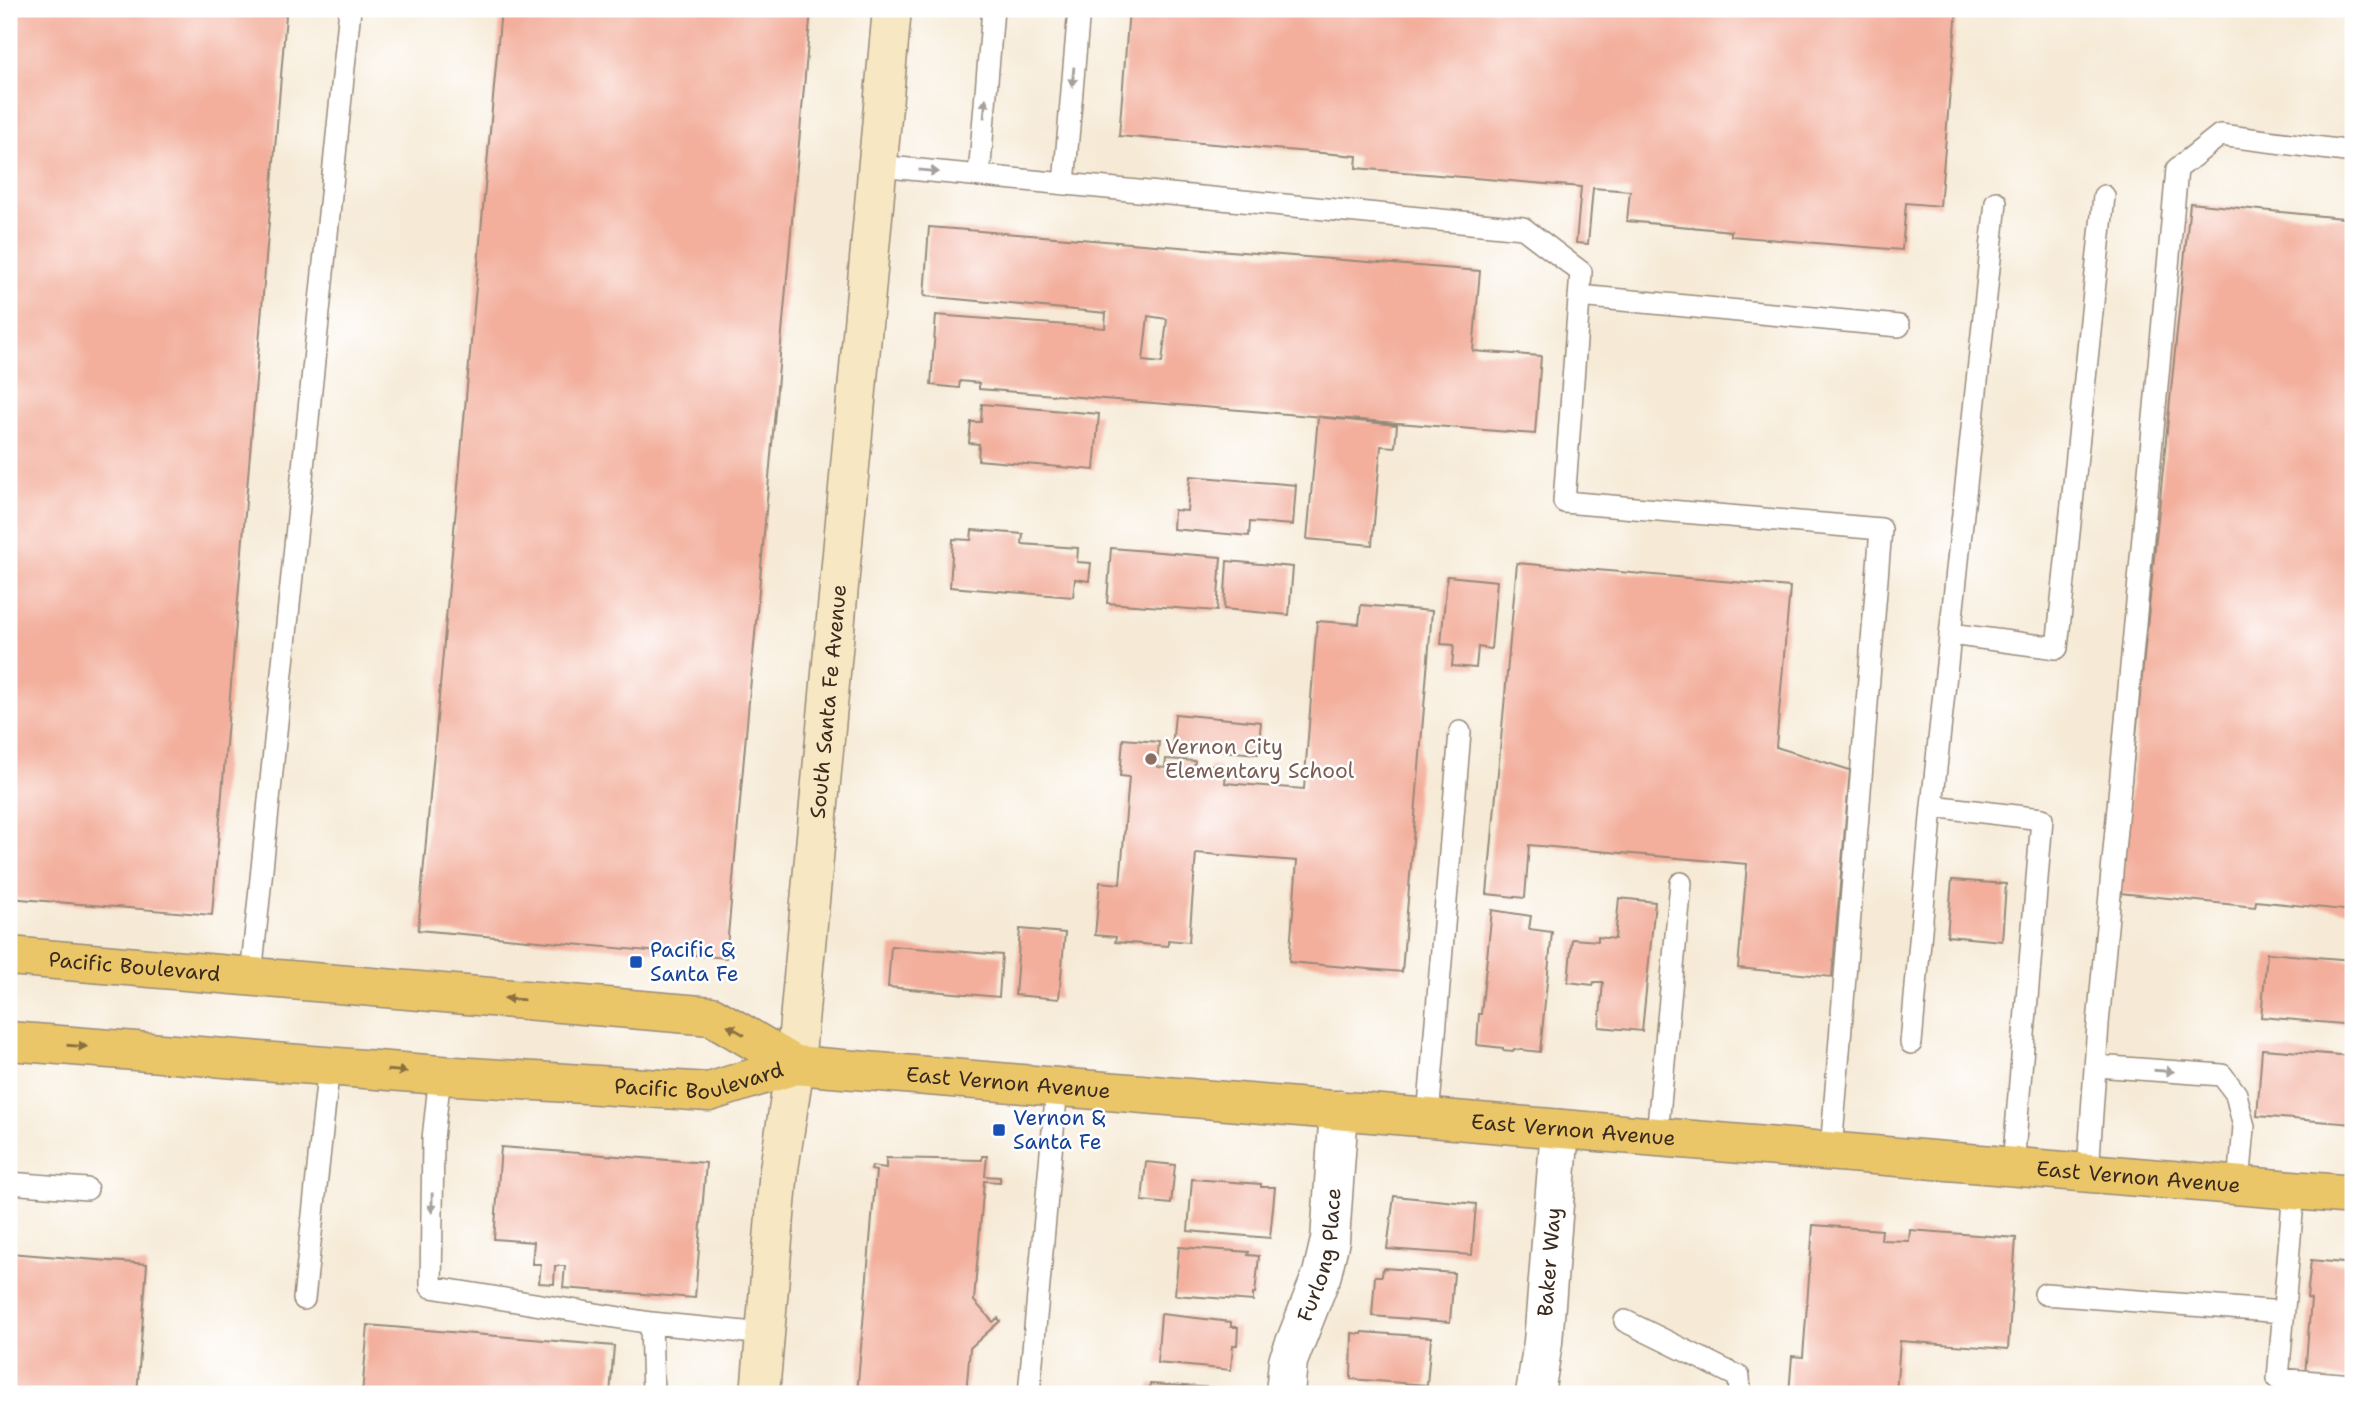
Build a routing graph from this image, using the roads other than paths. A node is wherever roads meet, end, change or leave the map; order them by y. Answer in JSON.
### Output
{"nodes":[{"id":1,"x":350,"y":9,"type":"edge"},
{"id":2,"x":892,"y":9,"type":"edge"},
{"id":3,"x":993,"y":9,"type":"edge"},
{"id":4,"x":1079,"y":9,"type":"edge"},
{"id":5,"x":2353,"y":152,"type":"edge"},
{"id":6,"x":878,"y":166,"type":"junction"},
{"id":7,"x":979,"y":176,"type":"junction"},
{"id":8,"x":1064,"y":184,"type":"junction"},
{"id":9,"x":2104,"y":196,"type":"dead end"},
{"id":10,"x":1996,"y":202,"type":"dead end"},
{"id":11,"x":1579,"y":296,"type":"junction"},
{"id":12,"x":1899,"y":326,"type":"dead end"},
{"id":13,"x":1950,"y":634,"type":"junction"},
{"id":14,"x":1460,"y":732,"type":"dead end"},
{"id":15,"x":1932,"y":806,"type":"junction"},
{"id":16,"x":1681,"y":883,"type":"dead end"},
{"id":17,"x":9,"y":956,"type":"edge"},
{"id":18,"x":251,"y":976,"type":"junction"},
{"id":19,"x":9,"y":1041,"type":"edge"},
{"id":20,"x":1911,"y":1043,"type":"dead end"},
{"id":21,"x":329,"y":1065,"type":"junction"},
{"id":22,"x":795,"y":1065,"type":"junction"},
{"id":23,"x":2096,"y":1066,"type":"junction"},
{"id":24,"x":440,"y":1075,"type":"junction"},
{"id":25,"x":1058,"y":1087,"type":"junction"},
{"id":26,"x":1339,"y":1110,"type":"junction"},
{"id":27,"x":1428,"y":1118,"type":"junction"},
{"id":28,"x":1560,"y":1129,"type":"junction"},
{"id":29,"x":1657,"y":1136,"type":"junction"},
{"id":30,"x":1830,"y":1151,"type":"junction"},
{"id":31,"x":2013,"y":1166,"type":"junction"},
{"id":32,"x":2088,"y":1172,"type":"junction"},
{"id":33,"x":9,"y":1183,"type":"edge"},
{"id":34,"x":2239,"y":1185,"type":"junction"},
{"id":35,"x":87,"y":1189,"type":"dead end"},
{"id":36,"x":2294,"y":1190,"type":"junction"},
{"id":37,"x":2353,"y":1195,"type":"edge"},
{"id":38,"x":2045,"y":1294,"type":"dead end"},
{"id":39,"x":304,"y":1300,"type":"dead end"},
{"id":40,"x":2283,"y":1312,"type":"junction"},
{"id":41,"x":1625,"y":1321,"type":"dead end"},
{"id":42,"x":651,"y":1323,"type":"junction"},
{"id":43,"x":765,"y":1334,"type":"junction"},
{"id":44,"x":2353,"y":1385,"type":"edge"},
{"id":45,"x":653,"y":1394,"type":"edge"},
{"id":46,"x":760,"y":1394,"type":"edge"},
{"id":47,"x":1029,"y":1394,"type":"edge"},
{"id":48,"x":1285,"y":1394,"type":"edge"},
{"id":49,"x":1535,"y":1394,"type":"edge"},
{"id":50,"x":1740,"y":1394,"type":"edge"}],
"edges":[{"from":1,"to":18,"type":"lane"},
{"from":2,"to":6,"type":"main road","name":"South Santa Fe Avenue"},
{"from":7,"to":3,"type":"lane","one_way":true},
{"from":4,"to":8,"type":"lane","one_way":true},
{"from":5,"to":23,"type":"lane"},
{"from":6,"to":7,"type":"lane","one_way":true},
{"from":6,"to":22,"type":"main road","name":"South Santa Fe Avenue"},
{"from":7,"to":8,"type":"lane"},
{"from":8,"to":11,"type":"lane"},
{"from":9,"to":13,"type":"lane"},
{"from":10,"to":13,"type":"lane"},
{"from":11,"to":12,"type":"lane"},
{"from":11,"to":30,"type":"lane"},
{"from":13,"to":15,"type":"lane"},
{"from":14,"to":27,"type":"lane"},
{"from":15,"to":20,"type":"lane"},
{"from":15,"to":31,"type":"lane"},
{"from":16,"to":29,"type":"lane"},
{"from":17,"to":18,"type":"main road","name":"Pacific Boulevard"},
{"from":22,"to":18,"type":"main road","name":"Pacific Boulevard","one_way":true},
{"from":19,"to":21,"type":"main road","name":"Pacific Boulevard","one_way":true},
{"from":21,"to":24,"type":"main road","name":"Pacific Boulevard","one_way":true},
{"from":21,"to":39,"type":"lane"},
{"from":22,"to":24,"type":"main road","name":"Pacific Boulevard"},
{"from":22,"to":25,"type":"main road","name":"East Vernon Avenue"},
{"from":22,"to":43,"type":"main road","name":"South Santa Fe Avenue"},
{"from":23,"to":32,"type":"lane"},
{"from":23,"to":34,"type":"lane","one_way":true},
{"from":24,"to":42,"type":"lane","one_way":true},
{"from":25,"to":26,"type":"main road","name":"East Vernon Avenue"},
{"from":25,"to":47,"type":"lane"},
{"from":26,"to":27,"type":"main road","name":"East Vernon Avenue"},
{"from":26,"to":48,"type":"street","name":"Furlong Place"},
{"from":27,"to":28,"type":"main road","name":"East Vernon Avenue"},
{"from":28,"to":29,"type":"main road","name":"East Vernon Avenue"},
{"from":28,"to":49,"type":"street","name":"Baker Way"},
{"from":29,"to":30,"type":"main road","name":"East Vernon Avenue"},
{"from":30,"to":31,"type":"main road","name":"East Vernon Avenue"},
{"from":31,"to":32,"type":"main road","name":"East Vernon Avenue"},
{"from":32,"to":34,"type":"main road","name":"East Vernon Avenue"},
{"from":33,"to":35,"type":"lane"},
{"from":34,"to":36,"type":"main road","name":"East Vernon Avenue"},
{"from":36,"to":37,"type":"main road","name":"East Vernon Avenue"},
{"from":36,"to":40,"type":"lane"},
{"from":38,"to":40,"type":"lane"},
{"from":40,"to":44,"type":"lane"},
{"from":41,"to":50,"type":"lane"},
{"from":42,"to":43,"type":"lane"},
{"from":42,"to":45,"type":"lane"},
{"from":43,"to":46,"type":"main road","name":"South Santa Fe Avenue"}]}
